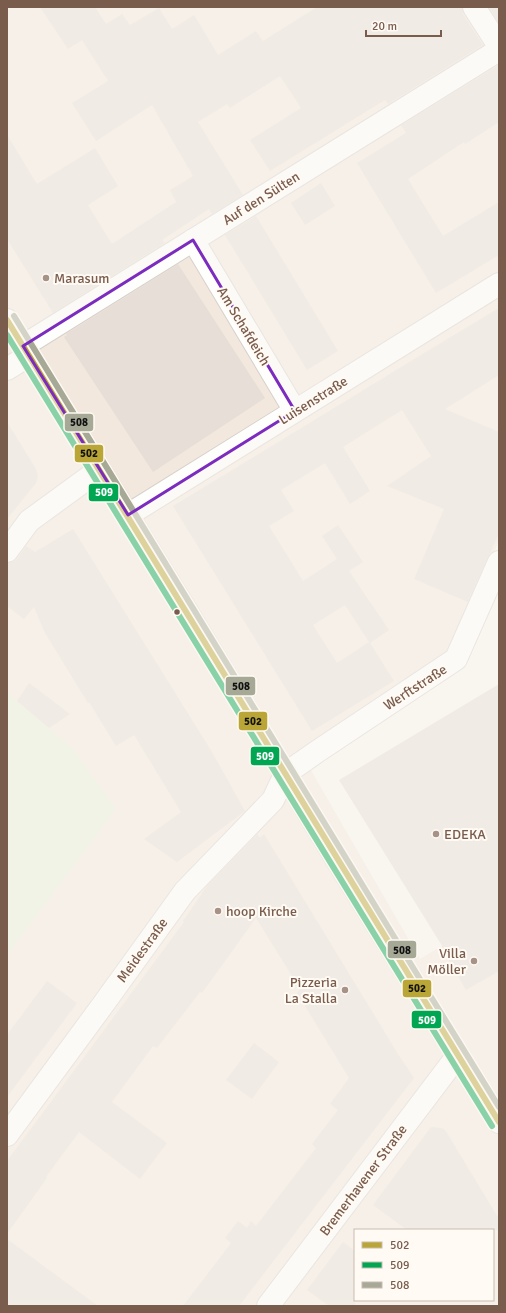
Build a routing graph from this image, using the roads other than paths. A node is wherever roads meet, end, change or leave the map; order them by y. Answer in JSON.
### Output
{"nodes":[{"id":1,"x":474,"y":7,"type":"edge"},
{"id":2,"x":499,"y":46,"type":"edge"},
{"id":3,"x":499,"y":50,"type":"edge"},
{"id":4,"x":193,"y":240,"type":"junction"},
{"id":5,"x":499,"y":284,"type":"edge"},
{"id":6,"x":7,"y":320,"type":"edge"},
{"id":7,"x":26,"y":351,"type":"junction"},
{"id":8,"x":7,"y":369,"type":"edge"},
{"id":9,"x":295,"y":411,"type":"junction"},
{"id":10,"x":99,"y":470,"type":"junction"},
{"id":11,"x":128,"y":515,"type":"junction"},
{"id":12,"x":7,"y":551,"type":"edge"},
{"id":13,"x":499,"y":562,"type":"edge"},
{"id":14,"x":285,"y":774,"type":"junction"},
{"id":15,"x":458,"y":1055,"type":"junction"},
{"id":16,"x":499,"y":1122,"type":"edge"},
{"id":17,"x":7,"y":1134,"type":"edge"},
{"id":18,"x":277,"y":1303,"type":"edge"}],
"edges":[{"from":1,"to":2,"type":"street"},
{"from":3,"to":4,"type":"street","name":"Auf den Sülten"},
{"from":4,"to":7,"type":"street","name":"Auf den Sülten"},
{"from":4,"to":9,"type":"street","name":"Am Schafdeich"},
{"from":5,"to":9,"type":"street","name":"Luisenstraße"},
{"from":6,"to":7,"type":"street"},
{"from":7,"to":8,"type":"street","name":"Auf den Sülten"},
{"from":7,"to":10,"type":"street"},
{"from":9,"to":11,"type":"street","name":"Luisenstraße"},
{"from":10,"to":11,"type":"street"},
{"from":10,"to":12,"type":"street"},
{"from":11,"to":14,"type":"street"},
{"from":13,"to":14,"type":"street","name":"Werftstraße"},
{"from":14,"to":15,"type":"street"},
{"from":14,"to":17,"type":"street","name":"Meidestraße"},
{"from":15,"to":16,"type":"street"},
{"from":15,"to":18,"type":"street","name":"Bremerhavener Straße"}]}
